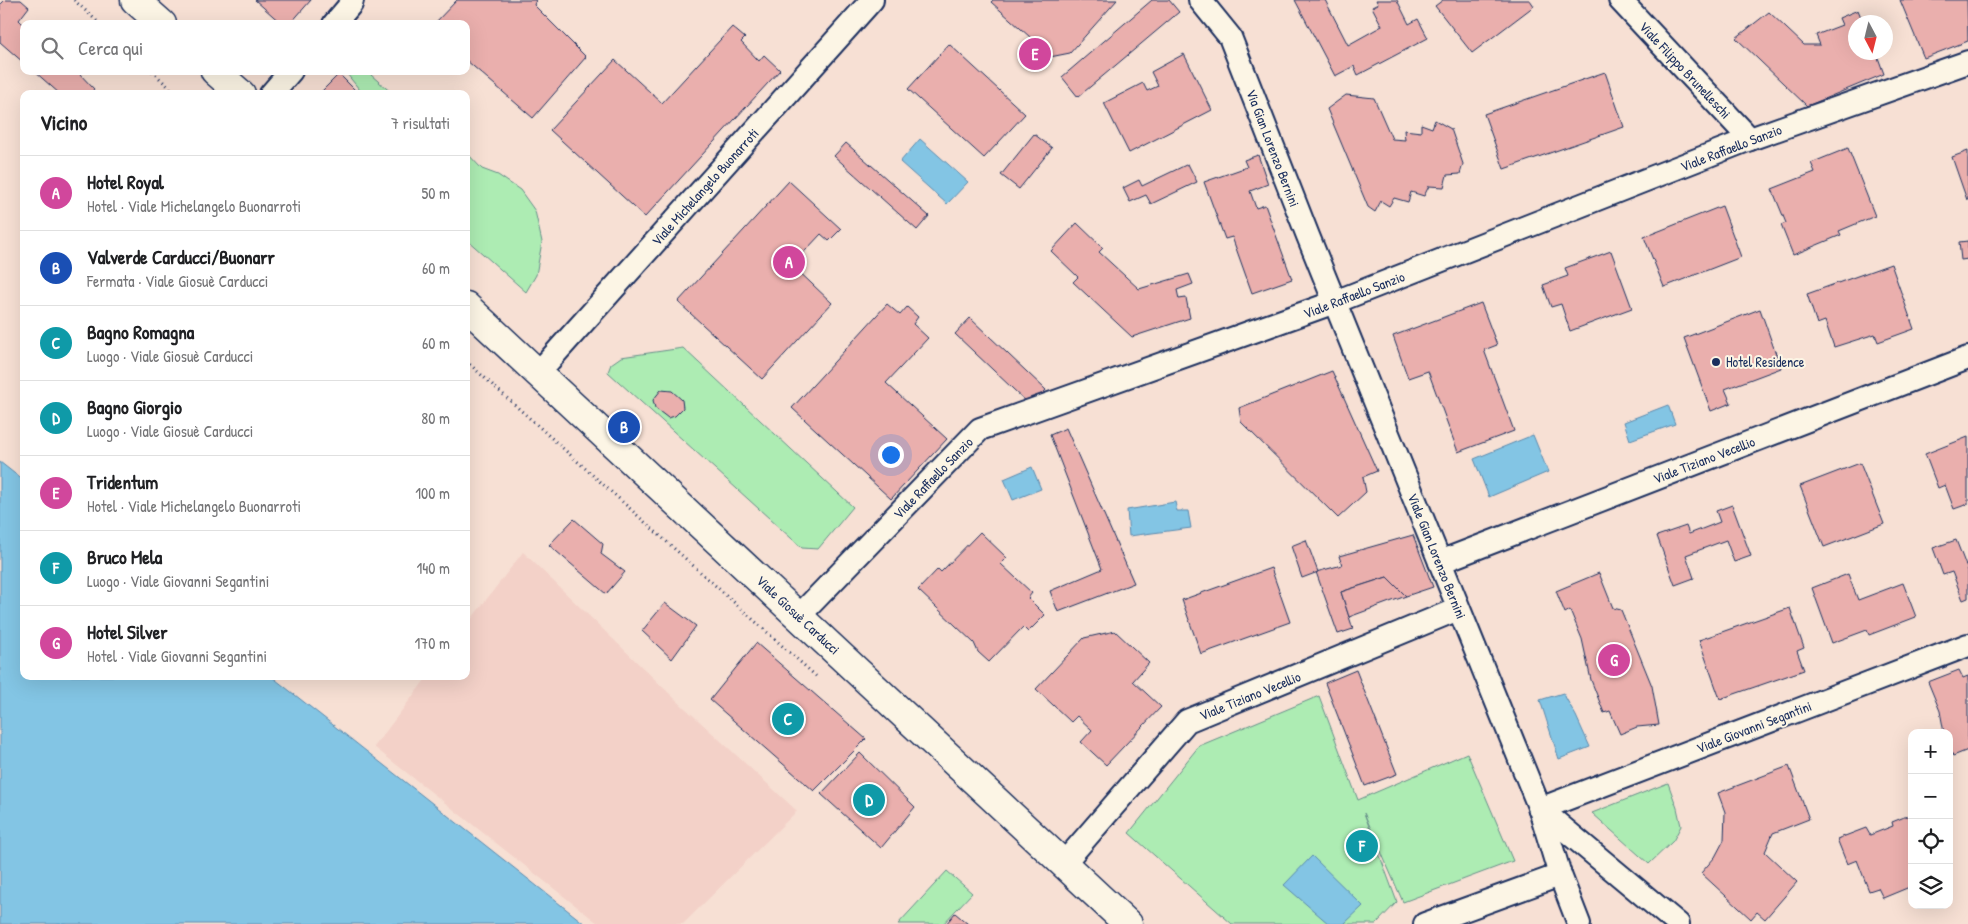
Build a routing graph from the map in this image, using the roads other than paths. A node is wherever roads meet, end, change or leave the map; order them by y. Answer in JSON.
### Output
{"nodes":[{"id":1,"x":135,"y":0,"type":"edge"},
{"id":2,"x":352,"y":0,"type":"edge"},
{"id":3,"x":872,"y":0,"type":"edge"},
{"id":4,"x":1200,"y":0,"type":"edge"},
{"id":5,"x":1620,"y":0,"type":"edge"},
{"id":6,"x":158,"y":20,"type":"edge"},
{"id":7,"x":337,"y":20,"type":"edge"},
{"id":8,"x":1968,"y":62,"type":"edge"},
{"id":9,"x":220,"y":75,"type":"edge"},
{"id":10,"x":289,"y":75,"type":"edge"},
{"id":11,"x":236,"y":90,"type":"edge"},
{"id":12,"x":275,"y":90,"type":"edge"},
{"id":13,"x":1750,"y":139,"type":"junction"},
{"id":14,"x":1335,"y":302,"type":"junction"},
{"id":15,"x":470,"y":310,"type":"edge"},
{"id":16,"x":1968,"y":358,"type":"edge"},
{"id":17,"x":537,"y":374,"type":"junction"},
{"id":18,"x":1440,"y":562,"type":"junction"},
{"id":19,"x":1458,"y":609,"type":"junction"},
{"id":20,"x":799,"y":616,"type":"junction"},
{"id":21,"x":1968,"y":646,"type":"edge"},
{"id":22,"x":1540,"y":809,"type":"junction"},
{"id":23,"x":1064,"y":863,"type":"junction"},
{"id":24,"x":1560,"y":875,"type":"junction"},
{"id":25,"x":1128,"y":924,"type":"edge"},
{"id":26,"x":1425,"y":924,"type":"edge"},
{"id":27,"x":1579,"y":924,"type":"edge"},
{"id":28,"x":1678,"y":924,"type":"edge"}],
"edges":[{"from":1,"to":6,"type":"street"},
{"from":2,"to":7,"type":"street"},
{"from":3,"to":17,"type":"street","name":"Viale Michelangelo Buonarroti"},
{"from":4,"to":14,"type":"street","name":"Via Gian Lorenzo Bernini"},
{"from":5,"to":13,"type":"street","name":"Viale Filippo Brunelleschi"},
{"from":8,"to":13,"type":"street","name":"Viale Raffaello Sanzio"},
{"from":9,"to":11,"type":"street"},
{"from":10,"to":12,"type":"street"},
{"from":13,"to":14,"type":"street","name":"Viale Raffaello Sanzio"},
{"from":14,"to":18,"type":"street","name":"Viale Gian Lorenzo Bernini"},
{"from":14,"to":20,"type":"street","name":"Viale Raffaello Sanzio"},
{"from":15,"to":17,"type":"street","name":"Viale Giosuè Carducci"},
{"from":16,"to":18,"type":"street","name":"Viale Tiziano Vecellio"},
{"from":17,"to":20,"type":"street","name":"Viale Giosuè Carducci"},
{"from":18,"to":19,"type":"street","name":"Viale Gian Lorenzo Bernini"},
{"from":19,"to":22,"type":"street","name":"Viale Gian Lorenzo Bernini"},
{"from":19,"to":23,"type":"street","name":"Viale Tiziano Vecellio"},
{"from":20,"to":23,"type":"street","name":"Viale Giosuè Carducci"},
{"from":21,"to":22,"type":"street","name":"Viale Giovanni Segantini"},
{"from":22,"to":24,"type":"street","name":"Viale Gian Lorenzo Bernini"},
{"from":22,"to":28,"type":"street","name":"Viale Gian Lorenzo Bernini"},
{"from":23,"to":25,"type":"street","name":"Viale Giosuè Carducci"},
{"from":24,"to":26,"type":"street"},
{"from":24,"to":27,"type":"street","name":"Viale Gian Lorenzo Bernini"}]}
